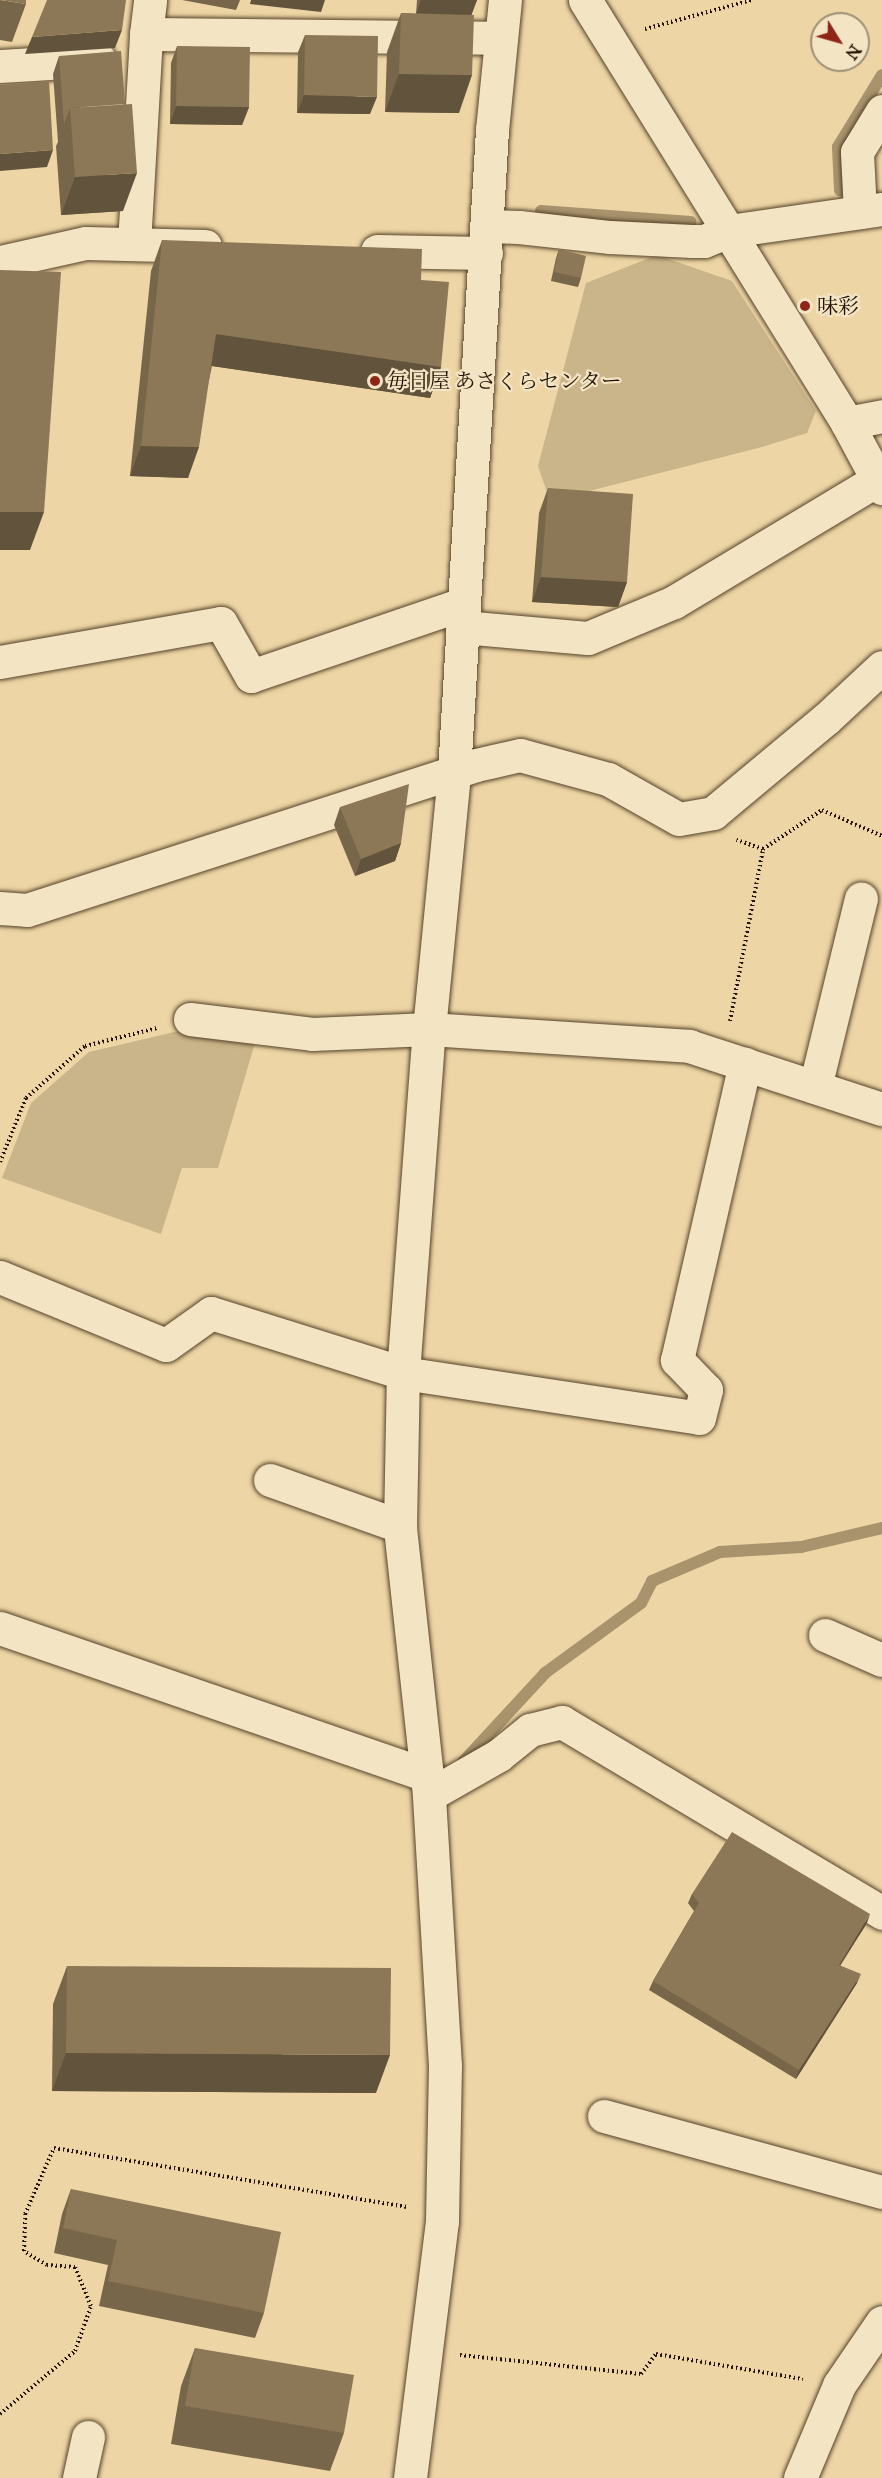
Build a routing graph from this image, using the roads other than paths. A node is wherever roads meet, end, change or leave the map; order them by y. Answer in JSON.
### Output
{"nodes":[{"id":1,"x":150,"y":0,"type":"edge"},
{"id":2,"x":505,"y":0,"type":"edge"},
{"id":3,"x":585,"y":0,"type":"edge"},
{"id":4,"x":501,"y":38,"type":"junction"},
{"id":5,"x":145,"y":45,"type":"junction"},
{"id":6,"x":0,"y":66,"type":"edge"},
{"id":7,"x":882,"y":111,"type":"edge"},
{"id":8,"x":871,"y":210,"type":"edge"},
{"id":9,"x":729,"y":231,"type":"junction"},
{"id":10,"x":487,"y":240,"type":"junction"},
{"id":11,"x":134,"y":244,"type":"junction"},
{"id":12,"x":238,"y":247,"type":"edge"},
{"id":13,"x":345,"y":250,"type":"edge"},
{"id":14,"x":0,"y":262,"type":"edge"},
{"id":15,"x":882,"y":416,"type":"edge"},
{"id":16,"x":847,"y":423,"type":"junction"},
{"id":17,"x":879,"y":484,"type":"edge"},
{"id":18,"x":462,"y":615,"type":"junction"},
{"id":19,"x":0,"y":662,"type":"edge"},
{"id":20,"x":882,"y":668,"type":"edge"},
{"id":21,"x":454,"y":773,"type":"junction"},
{"id":22,"x":861,"y":899,"type":"dead end"},
{"id":23,"x":0,"y":909,"type":"edge"},
{"id":24,"x":190,"y":1019,"type":"road end"},
{"id":25,"x":429,"y":1029,"type":"junction"},
{"id":26,"x":734,"y":1061,"type":"junction"},
{"id":27,"x":815,"y":1087,"type":"junction"},
{"id":28,"x":882,"y":1109,"type":"edge"},
{"id":29,"x":0,"y":1277,"type":"edge"},
{"id":30,"x":403,"y":1373,"type":"junction"},
{"id":31,"x":270,"y":1480,"type":"dead end"},
{"id":32,"x":400,"y":1526,"type":"junction"},
{"id":33,"x":0,"y":1628,"type":"edge"},
{"id":34,"x":825,"y":1635,"type":"dead end"},
{"id":35,"x":882,"y":1660,"type":"edge"},
{"id":36,"x":428,"y":1785,"type":"junction"},
{"id":37,"x":882,"y":1913,"type":"edge"},
{"id":38,"x":604,"y":2116,"type":"dead end"},
{"id":39,"x":882,"y":2192,"type":"edge"},
{"id":40,"x":882,"y":2322,"type":"edge"},
{"id":41,"x":88,"y":2437,"type":"dead end"},
{"id":42,"x":79,"y":2478,"type":"edge"},
{"id":43,"x":410,"y":2478,"type":"edge"},
{"id":44,"x":800,"y":2478,"type":"edge"}],
"edges":[{"from":1,"to":5,"type":"street"},
{"from":2,"to":4,"type":"street"},
{"from":3,"to":9,"type":"street"},
{"from":4,"to":5,"type":"street"},
{"from":4,"to":10,"type":"street"},
{"from":5,"to":6,"type":"street"},
{"from":5,"to":11,"type":"street"},
{"from":7,"to":8,"type":"street"},
{"from":8,"to":9,"type":"street"},
{"from":9,"to":10,"type":"street"},
{"from":9,"to":16,"type":"street"},
{"from":10,"to":13,"type":"street"},
{"from":10,"to":18,"type":"street"},
{"from":11,"to":12,"type":"street"},
{"from":11,"to":14,"type":"street"},
{"from":15,"to":16,"type":"street"},
{"from":16,"to":17,"type":"street"},
{"from":17,"to":18,"type":"street"},
{"from":18,"to":19,"type":"street"},
{"from":18,"to":21,"type":"street"},
{"from":20,"to":21,"type":"street"},
{"from":21,"to":23,"type":"street"},
{"from":21,"to":25,"type":"street"},
{"from":22,"to":27,"type":"street"},
{"from":24,"to":25,"type":"street"},
{"from":25,"to":26,"type":"street"},
{"from":25,"to":30,"type":"street"},
{"from":26,"to":27,"type":"street"},
{"from":26,"to":30,"type":"street"},
{"from":27,"to":28,"type":"street"},
{"from":29,"to":30,"type":"street"},
{"from":30,"to":32,"type":"street"},
{"from":31,"to":32,"type":"street"},
{"from":32,"to":36,"type":"street"},
{"from":33,"to":36,"type":"street"},
{"from":34,"to":35,"type":"street"},
{"from":36,"to":37,"type":"street"},
{"from":36,"to":43,"type":"street"},
{"from":38,"to":39,"type":"street"},
{"from":40,"to":44,"type":"street"},
{"from":41,"to":42,"type":"street"}]}
